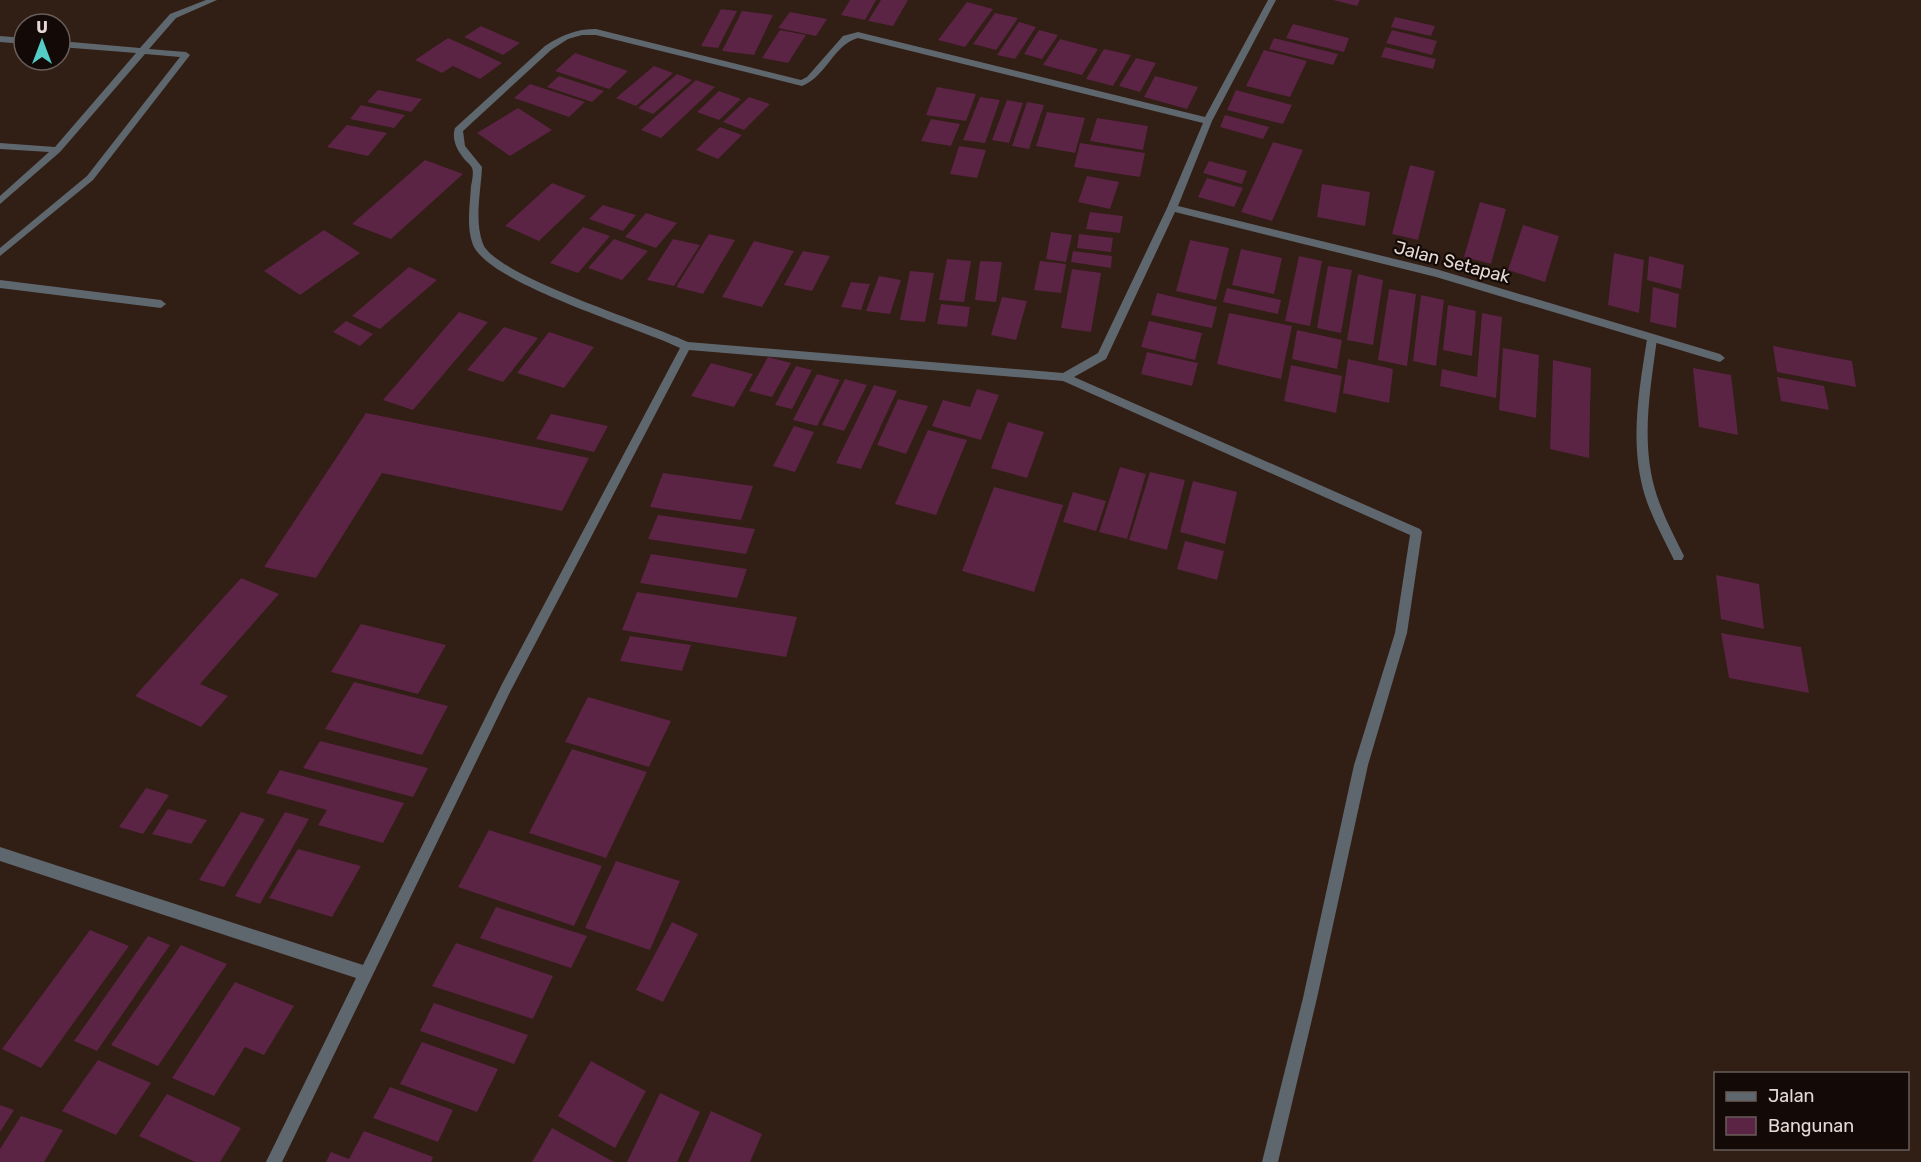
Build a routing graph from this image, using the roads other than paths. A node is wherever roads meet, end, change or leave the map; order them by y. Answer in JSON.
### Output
{"nodes":[{"id":1,"x":213,"y":0,"type":"edge"},
{"id":2,"x":1272,"y":0,"type":"edge"},
{"id":3,"x":72,"y":45,"type":"edge"},
{"id":4,"x":143,"y":52,"type":"junction"},
{"id":5,"x":1208,"y":121,"type":"junction"},
{"id":6,"x":0,"y":146,"type":"edge"},
{"id":7,"x":57,"y":150,"type":"junction"},
{"id":8,"x":0,"y":201,"type":"edge"},
{"id":9,"x":1172,"y":208,"type":"junction"},
{"id":10,"x":0,"y":253,"type":"edge"},
{"id":11,"x":0,"y":284,"type":"edge"},
{"id":12,"x":161,"y":304,"type":"dead end"},
{"id":13,"x":1652,"y":339,"type":"junction"},
{"id":14,"x":686,"y":346,"type":"junction"},
{"id":15,"x":1720,"y":358,"type":"dead end"},
{"id":16,"x":1064,"y":377,"type":"junction"},
{"id":17,"x":1678,"y":556,"type":"dead end"},
{"id":18,"x":0,"y":854,"type":"edge"},
{"id":19,"x":367,"y":974,"type":"junction"},
{"id":20,"x":274,"y":1162,"type":"edge"},
{"id":21,"x":1270,"y":1162,"type":"edge"}],
"edges":[{"from":1,"to":4,"type":"street"},
{"from":2,"to":5,"type":"street"},
{"from":3,"to":4,"type":"street"},
{"from":4,"to":7,"type":"street"},
{"from":4,"to":10,"type":"street"},
{"from":5,"to":9,"type":"street"},
{"from":5,"to":14,"type":"street"},
{"from":6,"to":7,"type":"street"},
{"from":7,"to":8,"type":"street"},
{"from":9,"to":13,"type":"street","name":"Jalan Setapak"},
{"from":9,"to":16,"type":"street"},
{"from":11,"to":12,"type":"street"},
{"from":13,"to":15,"type":"street","name":"Jalan Setapak"},
{"from":13,"to":17,"type":"street"},
{"from":14,"to":16,"type":"street"},
{"from":14,"to":19,"type":"street"},
{"from":16,"to":21,"type":"street"},
{"from":18,"to":19,"type":"street"},
{"from":19,"to":20,"type":"street"}]}
